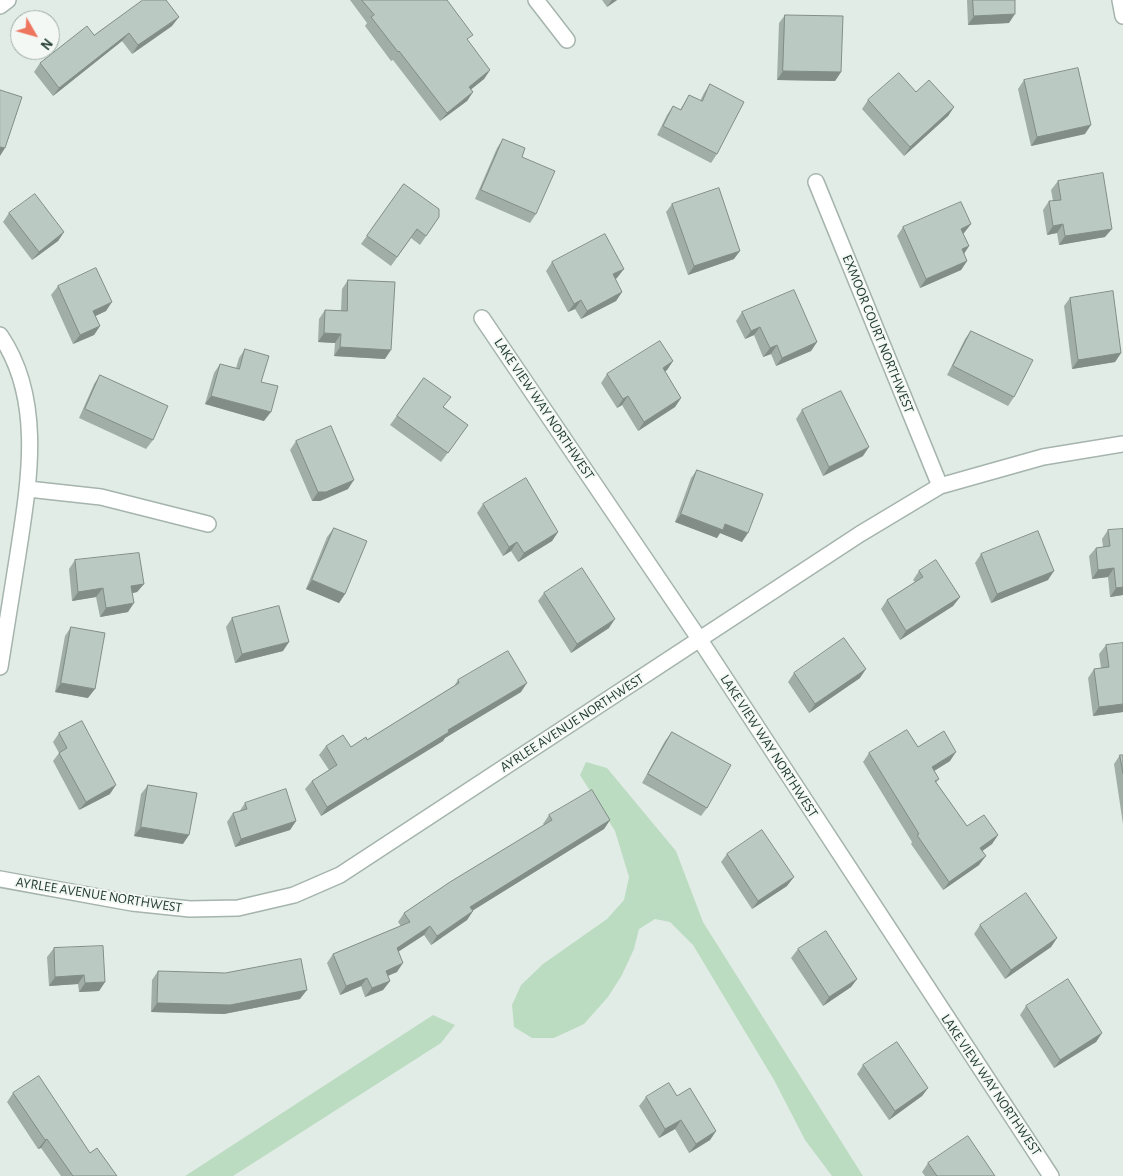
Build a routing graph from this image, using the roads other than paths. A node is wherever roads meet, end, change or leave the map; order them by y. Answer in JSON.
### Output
{"nodes":[{"id":1,"x":8,"y":0,"type":"edge"},
{"id":2,"x":536,"y":0,"type":"edge"},
{"id":3,"x":1120,"y":0,"type":"edge"},
{"id":4,"x":0,"y":6,"type":"edge"},
{"id":5,"x":1123,"y":16,"type":"edge"},
{"id":6,"x":567,"y":40,"type":"dead end"},
{"id":7,"x":816,"y":182,"type":"dead end"},
{"id":8,"x":482,"y":318,"type":"dead end"},
{"id":9,"x":0,"y":335,"type":"edge"},
{"id":10,"x":1123,"y":444,"type":"edge"},
{"id":11,"x":940,"y":486,"type":"junction"},
{"id":12,"x":28,"y":489,"type":"junction"},
{"id":13,"x":208,"y":524,"type":"dead end"},
{"id":14,"x":700,"y":640,"type":"junction"},
{"id":15,"x":0,"y":667,"type":"edge"},
{"id":16,"x":0,"y":879,"type":"edge"},
{"id":17,"x":1052,"y":1176,"type":"edge"}],
"edges":[{"from":1,"to":4,"type":"street"},
{"from":2,"to":6,"type":"street"},
{"from":3,"to":5,"type":"street"},
{"from":7,"to":11,"type":"street","name":"EXMOOR COURT NORTHWEST"},
{"from":8,"to":14,"type":"street","name":"LAKE VIEW WAY NORTHWEST"},
{"from":9,"to":12,"type":"street"},
{"from":10,"to":11,"type":"street","name":"AYRLEE AVENUE NORTHWEST"},
{"from":11,"to":14,"type":"street","name":"AYRLEE AVENUE NORTHWEST"},
{"from":12,"to":13,"type":"street"},
{"from":12,"to":15,"type":"street"},
{"from":14,"to":16,"type":"street","name":"AYRLEE AVENUE NORTHWEST"},
{"from":14,"to":17,"type":"street","name":"LAKE VIEW WAY NORTHWEST"}]}
